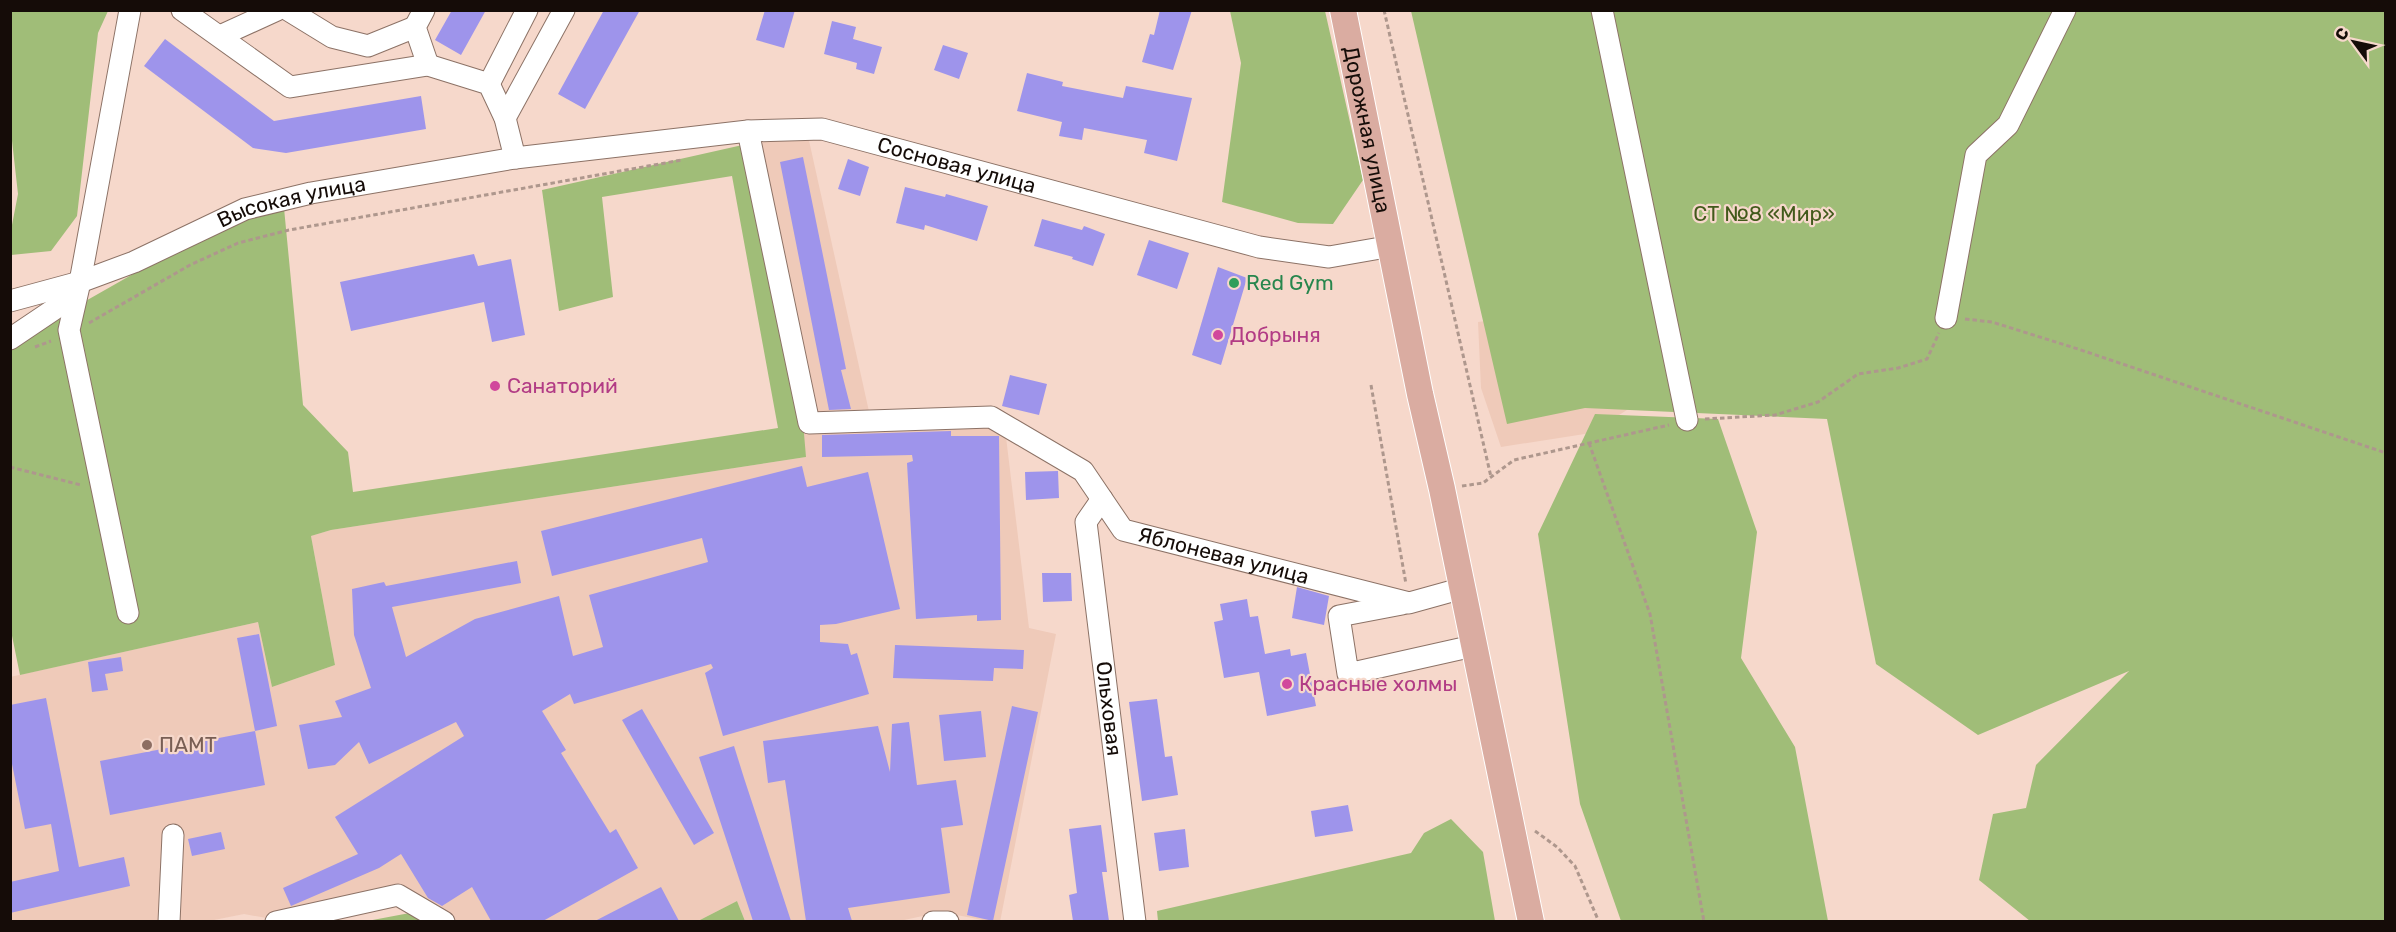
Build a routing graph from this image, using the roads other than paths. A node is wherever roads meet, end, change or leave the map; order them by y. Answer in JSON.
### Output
{"nodes":[{"id":1,"x":130,"y":10,"type":"edge"},
{"id":2,"x":182,"y":10,"type":"edge"},
{"id":3,"x":277,"y":10,"type":"edge"},
{"id":4,"x":288,"y":10,"type":"edge"},
{"id":5,"x":527,"y":10,"type":"edge"},
{"id":6,"x":564,"y":10,"type":"edge"},
{"id":7,"x":1343,"y":10,"type":"edge"},
{"id":8,"x":1602,"y":10,"type":"edge"},
{"id":9,"x":2065,"y":10,"type":"edge"},
{"id":10,"x":419,"y":19,"type":"edge"},
{"id":11,"x":220,"y":36,"type":"junction"},
{"id":12,"x":428,"y":65,"type":"junction"},
{"id":13,"x":489,"y":84,"type":"junction"},
{"id":14,"x":504,"y":118,"type":"junction"},
{"id":15,"x":748,"y":131,"type":"junction"},
{"id":16,"x":515,"y":158,"type":"junction"},
{"id":17,"x":1392,"y":246,"type":"junction"},
{"id":18,"x":80,"y":282,"type":"junction"},
{"id":19,"x":10,"y":301,"type":"edge"},
{"id":20,"x":1946,"y":318,"type":"road end"},
{"id":21,"x":10,"y":339,"type":"edge"},
{"id":22,"x":1687,"y":420,"type":"road end"},
{"id":23,"x":1102,"y":499,"type":"junction"},
{"id":24,"x":1463,"y":588,"type":"junction"},
{"id":25,"x":1409,"y":603,"type":"junction"},
{"id":26,"x":128,"y":613,"type":"dead end"},
{"id":27,"x":1473,"y":646,"type":"junction"},
{"id":28,"x":173,"y":835,"type":"dead end"},
{"id":29,"x":169,"y":921,"type":"edge"},
{"id":30,"x":276,"y":921,"type":"edge"},
{"id":31,"x":442,"y":921,"type":"edge"},
{"id":32,"x":933,"y":921,"type":"edge"},
{"id":33,"x":948,"y":921,"type":"edge"},
{"id":34,"x":1135,"y":921,"type":"edge"},
{"id":35,"x":1531,"y":921,"type":"edge"}],
"edges":[{"from":1,"to":18,"type":"street"},
{"from":2,"to":11,"type":"street"},
{"from":3,"to":11,"type":"street"},
{"from":4,"to":10,"type":"street"},
{"from":5,"to":13,"type":"street"},
{"from":6,"to":14,"type":"street"},
{"from":7,"to":17,"type":"main road","name":"Дорожная улица"},
{"from":8,"to":22,"type":"street"},
{"from":9,"to":20,"type":"street"},
{"from":10,"to":12,"type":"street"},
{"from":11,"to":12,"type":"street"},
{"from":12,"to":13,"type":"street"},
{"from":13,"to":14,"type":"street"},
{"from":14,"to":16,"type":"street"},
{"from":15,"to":16,"type":"street","name":"Сосновая улица"},
{"from":15,"to":17,"type":"street","name":"Сосновая улица"},
{"from":15,"to":23,"type":"street","name":"Яблоневая улица"},
{"from":16,"to":18,"type":"street","name":"Высокая улица"},
{"from":17,"to":24,"type":"main road","name":"Дорожная улица"},
{"from":18,"to":19,"type":"street","name":"Высокая улица"},
{"from":18,"to":21,"type":"street"},
{"from":18,"to":26,"type":"street"},
{"from":23,"to":25,"type":"street","name":"Яблоневая улица"},
{"from":23,"to":34,"type":"street","name":"Ольховая"},
{"from":24,"to":25,"type":"street","name":"Яблоневая улица"},
{"from":24,"to":27,"type":"main road","name":"Дорожная улица"},
{"from":25,"to":27,"type":"street"},
{"from":27,"to":35,"type":"main road","name":"Дорожная улица"},
{"from":28,"to":29,"type":"street"},
{"from":30,"to":31,"type":"street"},
{"from":32,"to":33,"type":"street"}]}
